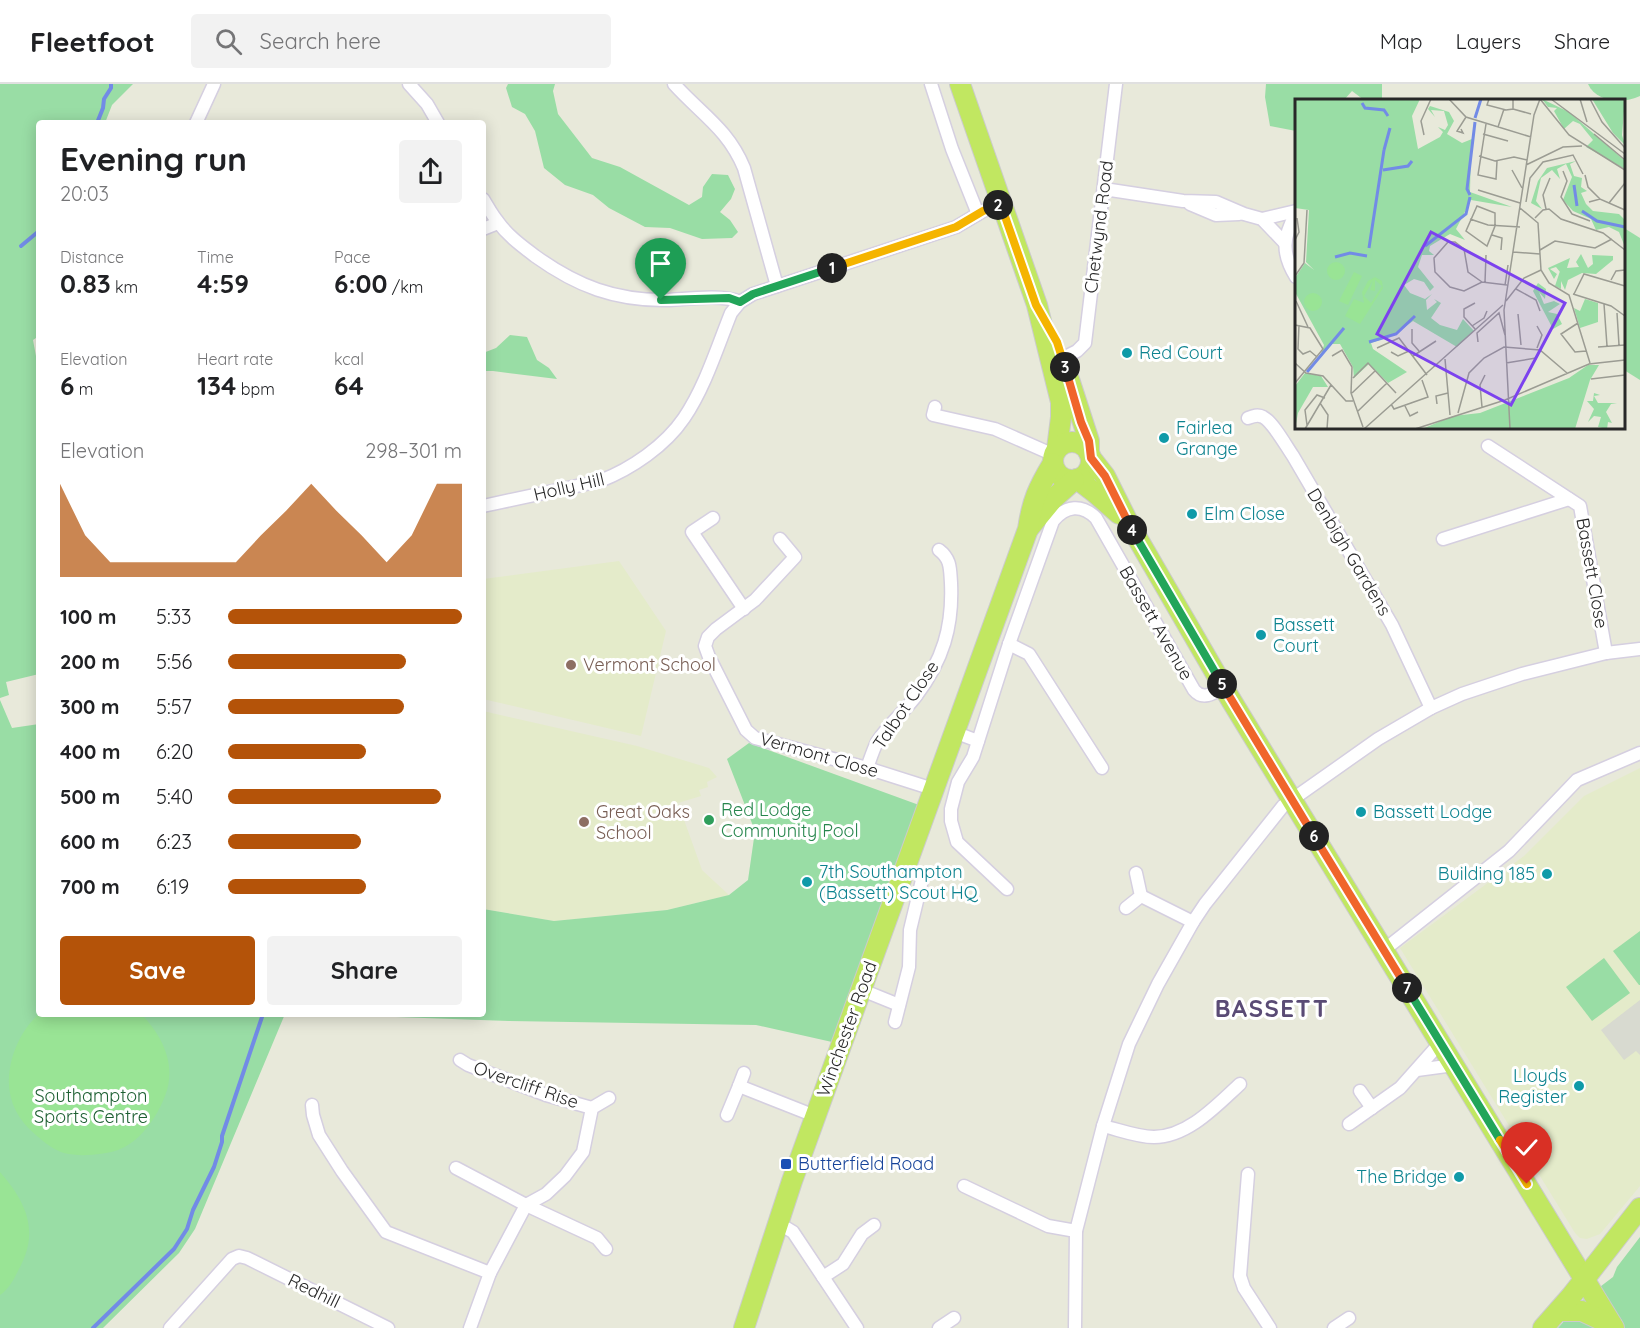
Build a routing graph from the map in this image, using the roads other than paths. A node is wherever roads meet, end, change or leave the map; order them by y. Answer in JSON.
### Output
{"nodes":[{"id":1,"x":214,"y":84,"type":"edge"},
{"id":2,"x":409,"y":84,"type":"edge"},
{"id":3,"x":674,"y":84,"type":"edge"},
{"id":4,"x":931,"y":84,"type":"edge"},
{"id":5,"x":960,"y":84,"type":"edge"},
{"id":6,"x":1116,"y":84,"type":"edge"},
{"id":7,"x":197,"y":120,"type":"edge"},
{"id":8,"x":436,"y":120,"type":"edge"},
{"id":9,"x":1104,"y":189,"type":"junction"},
{"id":10,"x":486,"y":204,"type":"edge"},
{"id":11,"x":1001,"y":205,"type":"junction"},
{"id":12,"x":1295,"y":212,"type":"edge"},
{"id":13,"x":978,"y":214,"type":"junction"},
{"id":14,"x":1295,"y":214,"type":"edge"},
{"id":15,"x":1262,"y":219,"type":"junction"},
{"id":16,"x":498,"y":223,"type":"junction"},
{"id":17,"x":486,"y":228,"type":"edge"},
{"id":18,"x":1284,"y":242,"type":"junction"},
{"id":19,"x":1295,"y":275,"type":"edge"},
{"id":20,"x":777,"y":286,"type":"junction"},
{"id":21,"x":740,"y":302,"type":"junction"},
{"id":22,"x":1036,"y":305,"type":"junction"},
{"id":23,"x":1063,"y":358,"type":"junction"},
{"id":24,"x":933,"y":415,"type":"dead end"},
{"id":25,"x":1248,"y":418,"type":"dead end"},
{"id":26,"x":1488,"y":446,"type":"dead end"},
{"id":27,"x":1090,"y":455,"type":"junction"},
{"id":28,"x":1055,"y":456,"type":"junction"},
{"id":29,"x":1075,"y":480,"type":"junction"},
{"id":30,"x":1569,"y":499,"type":"junction"},
{"id":31,"x":486,"y":505,"type":"edge"},
{"id":32,"x":713,"y":518,"type":"dead end"},
{"id":33,"x":1128,"y":522,"type":"junction"},
{"id":34,"x":1028,"y":529,"type":"junction"},
{"id":35,"x":780,"y":539,"type":"dead end"},
{"id":36,"x":1443,"y":539,"type":"dead end"},
{"id":37,"x":939,"y":550,"type":"dead end"},
{"id":38,"x":744,"y":609,"type":"junction"},
{"id":39,"x":1009,"y":644,"type":"junction"},
{"id":40,"x":1640,"y":649,"type":"edge"},
{"id":41,"x":1606,"y":653,"type":"junction"},
{"id":42,"x":1224,"y":687,"type":"junction"},
{"id":43,"x":1431,"y":708,"type":"junction"},
{"id":44,"x":954,"y":732,"type":"junction"},
{"id":45,"x":978,"y":741,"type":"junction"},
{"id":46,"x":1640,"y":753,"type":"edge"},
{"id":47,"x":867,"y":768,"type":"junction"},
{"id":48,"x":1102,"y":768,"type":"dead end"},
{"id":49,"x":933,"y":789,"type":"junction"},
{"id":50,"x":1292,"y":800,"type":"junction"},
{"id":51,"x":1136,"y":873,"type":"dead end"},
{"id":52,"x":923,"y":889,"type":"dead end"},
{"id":53,"x":1007,"y":889,"type":"dead end"},
{"id":54,"x":1141,"y":896,"type":"junction"},
{"id":55,"x":1126,"y":908,"type":"dead end"},
{"id":56,"x":1193,"y":922,"type":"junction"},
{"id":57,"x":1384,"y":950,"type":"junction"},
{"id":58,"x":862,"y":990,"type":"junction"},
{"id":59,"x":899,"y":1005,"type":"junction"},
{"id":60,"x":895,"y":1022,"type":"dead end"},
{"id":61,"x":1440,"y":1043,"type":"junction"},
{"id":62,"x":460,"y":1060,"type":"dead end"},
{"id":63,"x":1454,"y":1065,"type":"junction"},
{"id":64,"x":1417,"y":1070,"type":"junction"},
{"id":65,"x":744,"y":1073,"type":"dead end"},
{"id":66,"x":1240,"y":1084,"type":"dead end"},
{"id":67,"x":740,"y":1086,"type":"junction"},
{"id":68,"x":1360,"y":1090,"type":"dead end"},
{"id":69,"x":609,"y":1098,"type":"dead end"},
{"id":70,"x":312,"y":1105,"type":"dead end"},
{"id":71,"x":592,"y":1108,"type":"junction"},
{"id":72,"x":1372,"y":1108,"type":"junction"},
{"id":73,"x":727,"y":1115,"type":"dead end"},
{"id":74,"x":816,"y":1116,"type":"junction"},
{"id":75,"x":1349,"y":1124,"type":"dead end"},
{"id":76,"x":1103,"y":1126,"type":"junction"},
{"id":77,"x":456,"y":1168,"type":"dead end"},
{"id":78,"x":1248,"y":1174,"type":"dead end"},
{"id":79,"x":964,"y":1186,"type":"dead end"},
{"id":80,"x":526,"y":1204,"type":"junction"},
{"id":81,"x":1640,"y":1208,"type":"edge"},
{"id":82,"x":778,"y":1223,"type":"junction"},
{"id":83,"x":874,"y":1225,"type":"dead end"},
{"id":84,"x":1076,"y":1231,"type":"junction"},
{"id":85,"x":606,"y":1249,"type":"dead end"},
{"id":86,"x":490,"y":1273,"type":"junction"},
{"id":87,"x":823,"y":1277,"type":"junction"},
{"id":88,"x":1585,"y":1279,"type":"junction"},
{"id":89,"x":1559,"y":1311,"type":"junction"},
{"id":90,"x":1349,"y":1318,"type":"dead end"},
{"id":91,"x":1613,"y":1326,"type":"edge"},
{"id":92,"x":170,"y":1328,"type":"edge"},
{"id":93,"x":388,"y":1328,"type":"edge"},
{"id":94,"x":470,"y":1328,"type":"edge"},
{"id":95,"x":744,"y":1328,"type":"edge"},
{"id":96,"x":857,"y":1328,"type":"edge"},
{"id":97,"x":1075,"y":1328,"type":"edge"},
{"id":98,"x":1270,"y":1328,"type":"edge"},
{"id":99,"x":1334,"y":1328,"type":"edge"},
{"id":100,"x":1543,"y":1328,"type":"edge"}],
"edges":[{"from":1,"to":7,"type":"street"},
{"from":2,"to":8,"type":"street"},
{"from":3,"to":20,"type":"street"},
{"from":4,"to":13,"type":"street"},
{"from":5,"to":11,"type":"main road","name":"Bassett Avenue"},
{"from":6,"to":9,"type":"street","name":"Chetwynd Road"},
{"from":9,"to":15,"type":"street"},
{"from":9,"to":23,"type":"street","name":"Chetwynd Road"},
{"from":10,"to":16,"type":"street"},
{"from":11,"to":13,"type":"street"},
{"from":11,"to":22,"type":"main road","name":"Bassett Avenue"},
{"from":12,"to":15,"type":"street"},
{"from":13,"to":20,"type":"street"},
{"from":14,"to":18,"type":"street"},
{"from":15,"to":18,"type":"street"},
{"from":16,"to":17,"type":"street"},
{"from":16,"to":21,"type":"street"},
{"from":18,"to":19,"type":"street"},
{"from":20,"to":21,"type":"street"},
{"from":21,"to":31,"type":"street","name":"Holly Hill"},
{"from":22,"to":23,"type":"main road","name":"Bassett Avenue"},
{"from":22,"to":28,"type":"main road","name":"Bassett Avenue"},
{"from":23,"to":27,"type":"main road","name":"Bassett Avenue"},
{"from":24,"to":28,"type":"street"},
{"from":25,"to":43,"type":"street","name":"Denbigh Gardens"},
{"from":26,"to":30,"type":"street","name":"Bassett Close"},
{"from":27,"to":28,"type":"main road"},
{"from":27,"to":29,"type":"main road"},
{"from":27,"to":33,"type":"main road","name":"Bassett Avenue"},
{"from":28,"to":29,"type":"main road"},
{"from":28,"to":34,"type":"main road","name":"Winchester Road"},
{"from":29,"to":33,"type":"main road","name":"Bassett Avenue"},
{"from":29,"to":34,"type":"main road","name":"Winchester Road"},
{"from":30,"to":36,"type":"street","name":"Bassett Close"},
{"from":30,"to":41,"type":"street","name":"Bassett Close"},
{"from":32,"to":38,"type":"street"},
{"from":33,"to":42,"type":"main road","name":"Bassett Avenue"},
{"from":34,"to":44,"type":"main road","name":"Winchester Road"},
{"from":35,"to":38,"type":"street","name":"Vermont Close"},
{"from":37,"to":47,"type":"street","name":"Talbot Close"},
{"from":38,"to":47,"type":"street","name":"Vermont Close"},
{"from":39,"to":42,"type":"street","name":"Bassett Avenue"},
{"from":39,"to":45,"type":"street"},
{"from":39,"to":48,"type":"street"},
{"from":40,"to":41,"type":"street"},
{"from":41,"to":43,"type":"street"},
{"from":42,"to":50,"type":"main road","name":"Bassett Avenue"},
{"from":43,"to":50,"type":"street"},
{"from":44,"to":45,"type":"street"},
{"from":44,"to":49,"type":"main road","name":"Winchester Road"},
{"from":45,"to":53,"type":"street"},
{"from":46,"to":57,"type":"street"},
{"from":47,"to":49,"type":"street","name":"Vermont Close"},
{"from":49,"to":58,"type":"main road","name":"Winchester Road"},
{"from":50,"to":56,"type":"street"},
{"from":50,"to":57,"type":"main road","name":"Bassett Avenue"},
{"from":51,"to":54,"type":"street"},
{"from":52,"to":59,"type":"street"},
{"from":54,"to":55,"type":"street"},
{"from":54,"to":56,"type":"street"},
{"from":56,"to":76,"type":"street"},
{"from":57,"to":61,"type":"main road","name":"Bassett Avenue"},
{"from":58,"to":59,"type":"street"},
{"from":58,"to":74,"type":"main road","name":"Winchester Road"},
{"from":59,"to":60,"type":"street"},
{"from":61,"to":63,"type":"main road","name":"Bassett Avenue"},
{"from":61,"to":64,"type":"street"},
{"from":62,"to":71,"type":"street","name":"Overcliff Rise"},
{"from":63,"to":64,"type":"street"},
{"from":63,"to":88,"type":"main road","name":"Bassett Avenue"},
{"from":64,"to":72,"type":"street"},
{"from":65,"to":67,"type":"street"},
{"from":66,"to":76,"type":"street"},
{"from":67,"to":73,"type":"street"},
{"from":67,"to":74,"type":"street"},
{"from":68,"to":72,"type":"street"},
{"from":69,"to":71,"type":"street"},
{"from":70,"to":86,"type":"street"},
{"from":71,"to":80,"type":"street"},
{"from":72,"to":75,"type":"street"},
{"from":74,"to":82,"type":"main road","name":"Winchester Road"},
{"from":76,"to":84,"type":"street"},
{"from":77,"to":80,"type":"street"},
{"from":78,"to":98,"type":"street"},
{"from":79,"to":84,"type":"street"},
{"from":80,"to":85,"type":"street"},
{"from":80,"to":86,"type":"street"},
{"from":81,"to":88,"type":"main road"},
{"from":82,"to":87,"type":"street"},
{"from":82,"to":95,"type":"main road","name":"Winchester Road"},
{"from":83,"to":87,"type":"street"},
{"from":84,"to":97,"type":"street"},
{"from":86,"to":94,"type":"street"},
{"from":87,"to":96,"type":"street"},
{"from":88,"to":89,"type":"main road"},
{"from":88,"to":91,"type":"main road","name":"Bassett Avenue"},
{"from":89,"to":91,"type":"main road"},
{"from":89,"to":100,"type":"main road"},
{"from":90,"to":99,"type":"street"},
{"from":92,"to":93,"type":"street","name":"Redhill"}]}
